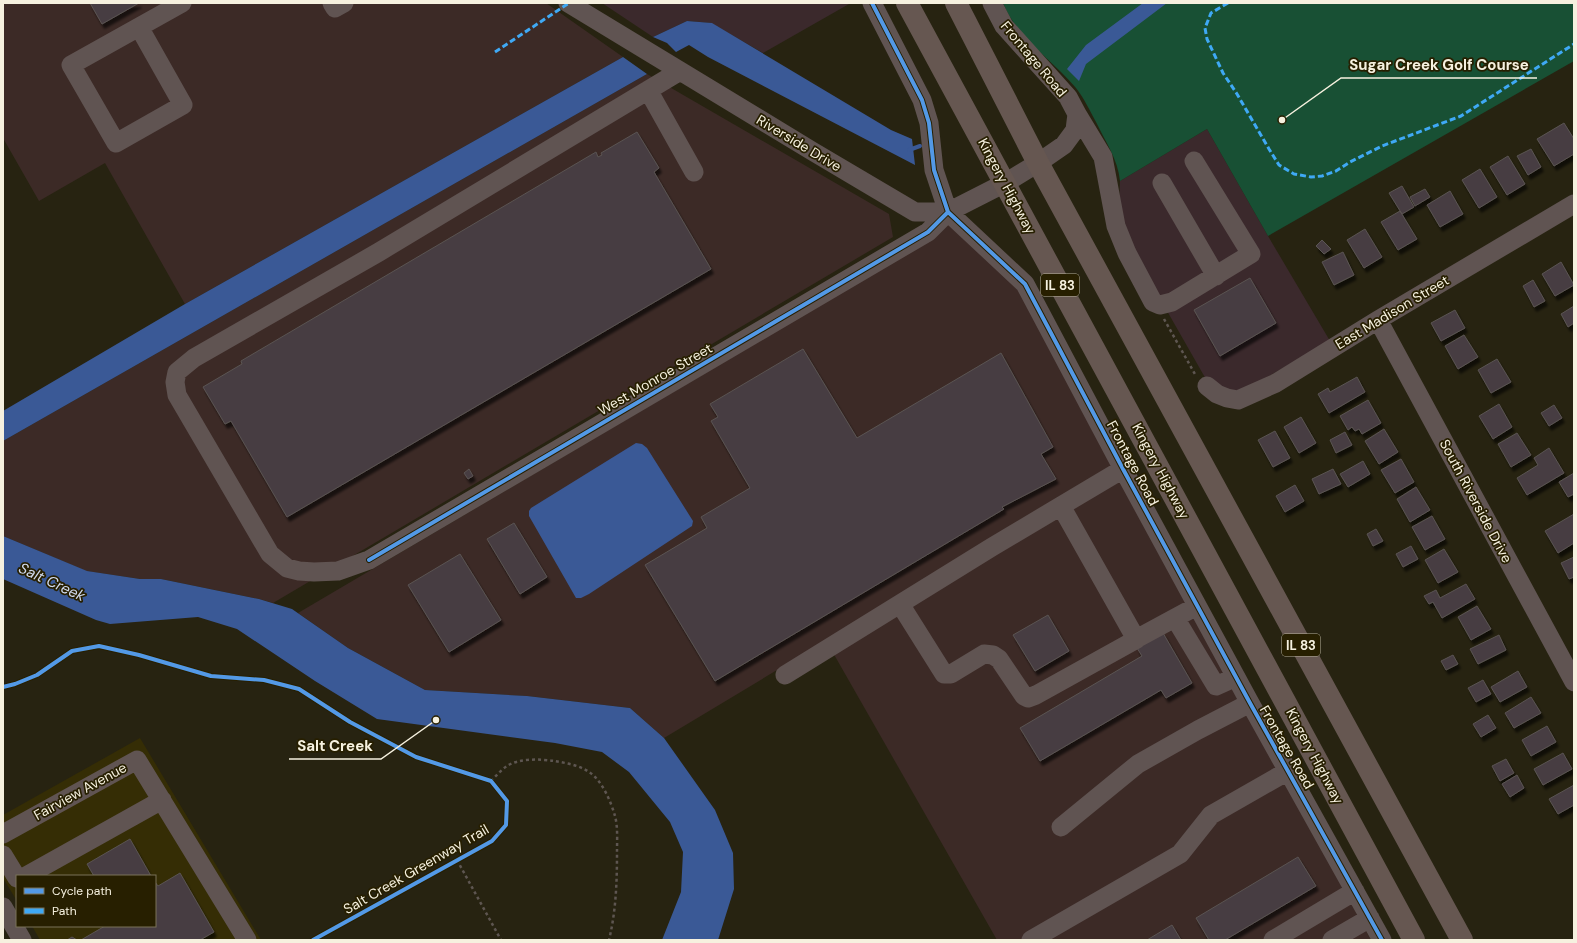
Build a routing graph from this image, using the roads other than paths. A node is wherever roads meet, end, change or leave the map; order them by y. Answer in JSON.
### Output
{"nodes":[{"id":1,"x":182,"y":3,"type":"edge"},
{"id":2,"x":332,"y":3,"type":"edge"},
{"id":3,"x":344,"y":3,"type":"edge"},
{"id":4,"x":568,"y":3,"type":"edge"},
{"id":5,"x":872,"y":3,"type":"edge"},
{"id":6,"x":907,"y":3,"type":"edge"},
{"id":7,"x":956,"y":3,"type":"edge"},
{"id":8,"x":992,"y":3,"type":"edge"},
{"id":9,"x":140,"y":27,"type":"junction"},
{"id":10,"x":680,"y":71,"type":"junction"},
{"id":11,"x":648,"y":90,"type":"junction"},
{"id":12,"x":1077,"y":114,"type":"junction"},
{"id":13,"x":1194,"y":161,"type":"dead end"},
{"id":14,"x":1038,"y":163,"type":"junction"},
{"id":15,"x":694,"y":172,"type":"dead end"},
{"id":16,"x":1005,"y":183,"type":"junction"},
{"id":17,"x":1162,"y":183,"type":"dead end"},
{"id":18,"x":1574,"y":204,"type":"edge"},
{"id":19,"x":948,"y":212,"type":"junction"},
{"id":20,"x":1216,"y":276,"type":"junction"},
{"id":21,"x":1378,"y":320,"type":"junction"},
{"id":22,"x":1207,"y":386,"type":"road end"},
{"id":23,"x":1123,"y":469,"type":"junction"},
{"id":24,"x":1061,"y":506,"type":"junction"},
{"id":25,"x":900,"y":604,"type":"junction"},
{"id":26,"x":1197,"y":606,"type":"junction"},
{"id":27,"x":1175,"y":618,"type":"junction"},
{"id":28,"x":1137,"y":639,"type":"junction"},
{"id":29,"x":785,"y":675,"type":"dead end"},
{"id":30,"x":1236,"y":677,"type":"junction"},
{"id":31,"x":1574,"y":682,"type":"edge"},
{"id":32,"x":1250,"y":703,"type":"junction"},
{"id":33,"x":1288,"y":771,"type":"junction"},
{"id":34,"x":162,"y":800,"type":"junction"},
{"id":35,"x":1061,"y":827,"type":"dead end"},
{"id":36,"x":3,"y":834,"type":"edge"},
{"id":37,"x":4,"y":859,"type":"edge"},
{"id":38,"x":28,"y":875,"type":"edge"},
{"id":39,"x":16,"y":877,"type":"edge"},
{"id":40,"x":1355,"y":891,"type":"junction"},
{"id":41,"x":3,"y":907,"type":"edge"},
{"id":42,"x":1370,"y":918,"type":"junction"},
{"id":43,"x":1340,"y":938,"type":"edge"},
{"id":44,"x":22,"y":940,"type":"edge"},
{"id":45,"x":247,"y":940,"type":"edge"},
{"id":46,"x":1031,"y":940,"type":"edge"},
{"id":47,"x":1273,"y":940,"type":"edge"},
{"id":48,"x":1382,"y":940,"type":"edge"},
{"id":49,"x":1414,"y":940,"type":"edge"},
{"id":50,"x":1462,"y":940,"type":"edge"}],
"edges":[{"from":1,"to":9,"type":"street"},
{"from":2,"to":3,"type":"street"},
{"from":4,"to":10,"type":"street","name":"Riverside Drive"},
{"from":5,"to":19,"type":"street","name":"Frontage Road"},
{"from":6,"to":16,"type":"highway","name":"Kingery Highway","number":"IL 83"},
{"from":7,"to":14,"type":"highway","number":"IL 83"},
{"from":8,"to":12,"type":"street","name":"Frontage Road"},
{"from":9,"to":9,"type":"street"},
{"from":10,"to":11,"type":"street"},
{"from":10,"to":19,"type":"street","name":"Riverside Drive"},
{"from":11,"to":15,"type":"street"},
{"from":11,"to":19,"type":"street","name":"West Monroe Street"},
{"from":12,"to":14,"type":"street"},
{"from":12,"to":20,"type":"street","name":"Frontage Road"},
{"from":13,"to":20,"type":"street"},
{"from":14,"to":16,"type":"street","name":"Riverside Drive"},
{"from":14,"to":50,"type":"highway","number":"IL 83"},
{"from":16,"to":19,"type":"street","name":"Riverside Drive"},
{"from":16,"to":49,"type":"highway","name":"Kingery Highway","number":"IL 83"},
{"from":17,"to":20,"type":"street"},
{"from":18,"to":21,"type":"street","name":"East Madison Street"},
{"from":19,"to":23,"type":"street","name":"Frontage Road"},
{"from":21,"to":22,"type":"street","name":"East Madison Street"},
{"from":21,"to":31,"type":"street","name":"South Riverside Drive"},
{"from":23,"to":24,"type":"street"},
{"from":23,"to":26,"type":"street","name":"Frontage Road"},
{"from":24,"to":25,"type":"street"},
{"from":24,"to":28,"type":"street"},
{"from":25,"to":28,"type":"street"},
{"from":25,"to":29,"type":"street"},
{"from":26,"to":27,"type":"street"},
{"from":26,"to":30,"type":"street","name":"Frontage Road"},
{"from":27,"to":28,"type":"street"},
{"from":27,"to":30,"type":"street"},
{"from":30,"to":32,"type":"street","name":"Frontage Road"},
{"from":32,"to":33,"type":"street","name":"Frontage Road"},
{"from":32,"to":35,"type":"street"},
{"from":33,"to":40,"type":"street","name":"Frontage Road"},
{"from":33,"to":46,"type":"street"},
{"from":34,"to":36,"type":"street","name":"Fairview Avenue"},
{"from":34,"to":38,"type":"street"},
{"from":34,"to":45,"type":"street","name":"Fairview Avenue"},
{"from":37,"to":39,"type":"street"},
{"from":40,"to":42,"type":"street","name":"Frontage Road"},
{"from":40,"to":47,"type":"street"},
{"from":41,"to":44,"type":"street"},
{"from":42,"to":43,"type":"street"},
{"from":42,"to":48,"type":"street","name":"Frontage Road"}]}
